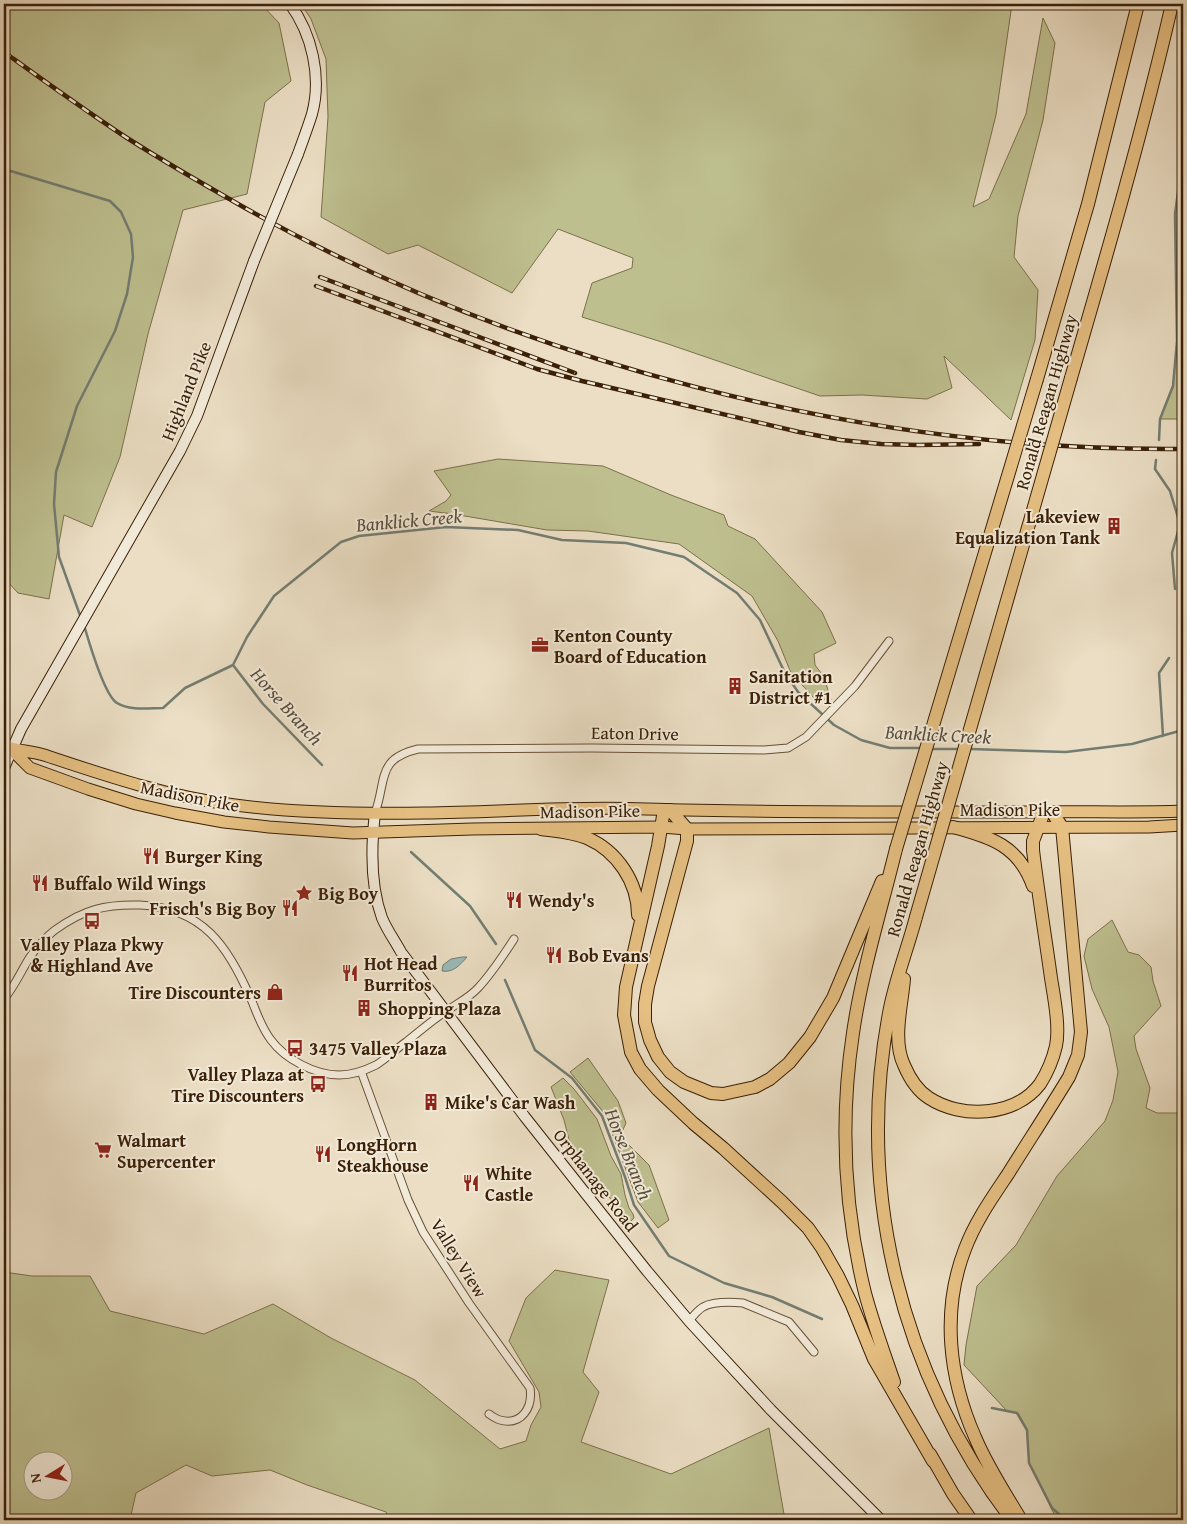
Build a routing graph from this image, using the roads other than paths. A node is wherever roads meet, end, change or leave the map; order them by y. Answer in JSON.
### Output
{"nodes":[{"id":1,"x":290,"y":4,"type":"edge"},
{"id":2,"x":1138,"y":4,"type":"edge"},
{"id":3,"x":1172,"y":4,"type":"edge"},
{"id":4,"x":889,"y":641,"type":"dead end"},
{"id":5,"x":8,"y":748,"type":"edge"},
{"id":6,"x":4,"y":768,"type":"edge"},
{"id":7,"x":667,"y":810,"type":"junction"},
{"id":8,"x":1183,"y":811,"type":"edge"},
{"id":9,"x":1048,"y":812,"type":"junction"},
{"id":10,"x":375,"y":813,"type":"junction"},
{"id":11,"x":1183,"y":826,"type":"edge"},
{"id":12,"x":661,"y":827,"type":"junction"},
{"id":13,"x":953,"y":827,"type":"junction"},
{"id":14,"x":1038,"y":827,"type":"junction"},
{"id":15,"x":1062,"y":827,"type":"junction"},
{"id":16,"x":541,"y":829,"type":"junction"},
{"id":17,"x":687,"y":829,"type":"junction"},
{"id":18,"x":373,"y":832,"type":"junction"},
{"id":19,"x":896,"y":849,"type":"junction"},
{"id":20,"x":1041,"y":907,"type":"junction"},
{"id":21,"x":638,"y":932,"type":"junction"},
{"id":22,"x":514,"y":939,"type":"dead end"},
{"id":23,"x":906,"y":952,"type":"junction"},
{"id":24,"x":4,"y":999,"type":"edge"},
{"id":25,"x":445,"y":1011,"type":"junction"},
{"id":26,"x":361,"y":1071,"type":"junction"},
{"id":27,"x":689,"y":1321,"type":"junction"},
{"id":28,"x":814,"y":1352,"type":"dead end"},
{"id":29,"x":489,"y":1414,"type":"dead end"},
{"id":30,"x":933,"y":1461,"type":"junction"},
{"id":31,"x":882,"y":1520,"type":"edge"},
{"id":32,"x":971,"y":1520,"type":"edge"},
{"id":33,"x":1012,"y":1520,"type":"edge"},
{"id":34,"x":1021,"y":1520,"type":"edge"}],
"edges":[{"from":1,"to":5,"type":"main road","name":"Highland Pike","bridge":true},
{"from":2,"to":19,"type":"highway","name":"Ronald Reagan Highway","bridge":true},
{"from":3,"to":23,"type":"highway","name":"Ronald Reagan Highway","bridge":true},
{"from":4,"to":10,"type":"street","name":"Eaton Drive"},
{"from":5,"to":6,"type":"main road","name":"Highland Pike"},
{"from":5,"to":10,"type":"main road","name":"Madison Pike"},
{"from":5,"to":18,"type":"main road","name":"Madison Pike"},
{"from":7,"to":9,"type":"main road","name":"Madison Pike"},
{"from":7,"to":10,"type":"main road","name":"Madison Pike"},
{"from":7,"to":12,"type":"highway"},
{"from":7,"to":17,"type":"highway"},
{"from":8,"to":9,"type":"main road","name":"Madison Pike"},
{"from":9,"to":14,"type":"highway"},
{"from":9,"to":15,"type":"highway"},
{"from":10,"to":18,"type":"main road","name":"Orphanage Road"},
{"from":11,"to":15,"type":"main road","name":"Madison Pike"},
{"from":12,"to":16,"type":"main road","name":"Madison Pike"},
{"from":12,"to":17,"type":"main road","name":"Madison Pike"},
{"from":12,"to":21,"type":"highway"},
{"from":13,"to":14,"type":"main road","name":"Madison Pike"},
{"from":13,"to":17,"type":"main road","name":"Madison Pike"},
{"from":13,"to":20,"type":"highway"},
{"from":14,"to":15,"type":"main road","name":"Madison Pike"},
{"from":14,"to":20,"type":"highway"},
{"from":15,"to":34,"type":"highway"},
{"from":16,"to":18,"type":"main road","name":"Madison Pike"},
{"from":16,"to":21,"type":"highway"},
{"from":17,"to":19,"type":"highway"},
{"from":18,"to":25,"type":"main road","name":"Orphanage Road"},
{"from":19,"to":30,"type":"highway","name":"Ronald Reagan Highway"},
{"from":20,"to":23,"type":"highway"},
{"from":21,"to":30,"type":"highway"},
{"from":22,"to":25,"type":"street"},
{"from":23,"to":33,"type":"highway","name":"Ronald Reagan Highway"},
{"from":24,"to":26,"type":"street"},
{"from":25,"to":26,"type":"street"},
{"from":25,"to":27,"type":"main road","name":"Orphanage Road"},
{"from":26,"to":29,"type":"street","name":"Valley View"},
{"from":27,"to":28,"type":"street"},
{"from":27,"to":31,"type":"main road","name":"Orphanage Road"},
{"from":30,"to":32,"type":"highway","name":"Ronald Reagan Highway"}]}
